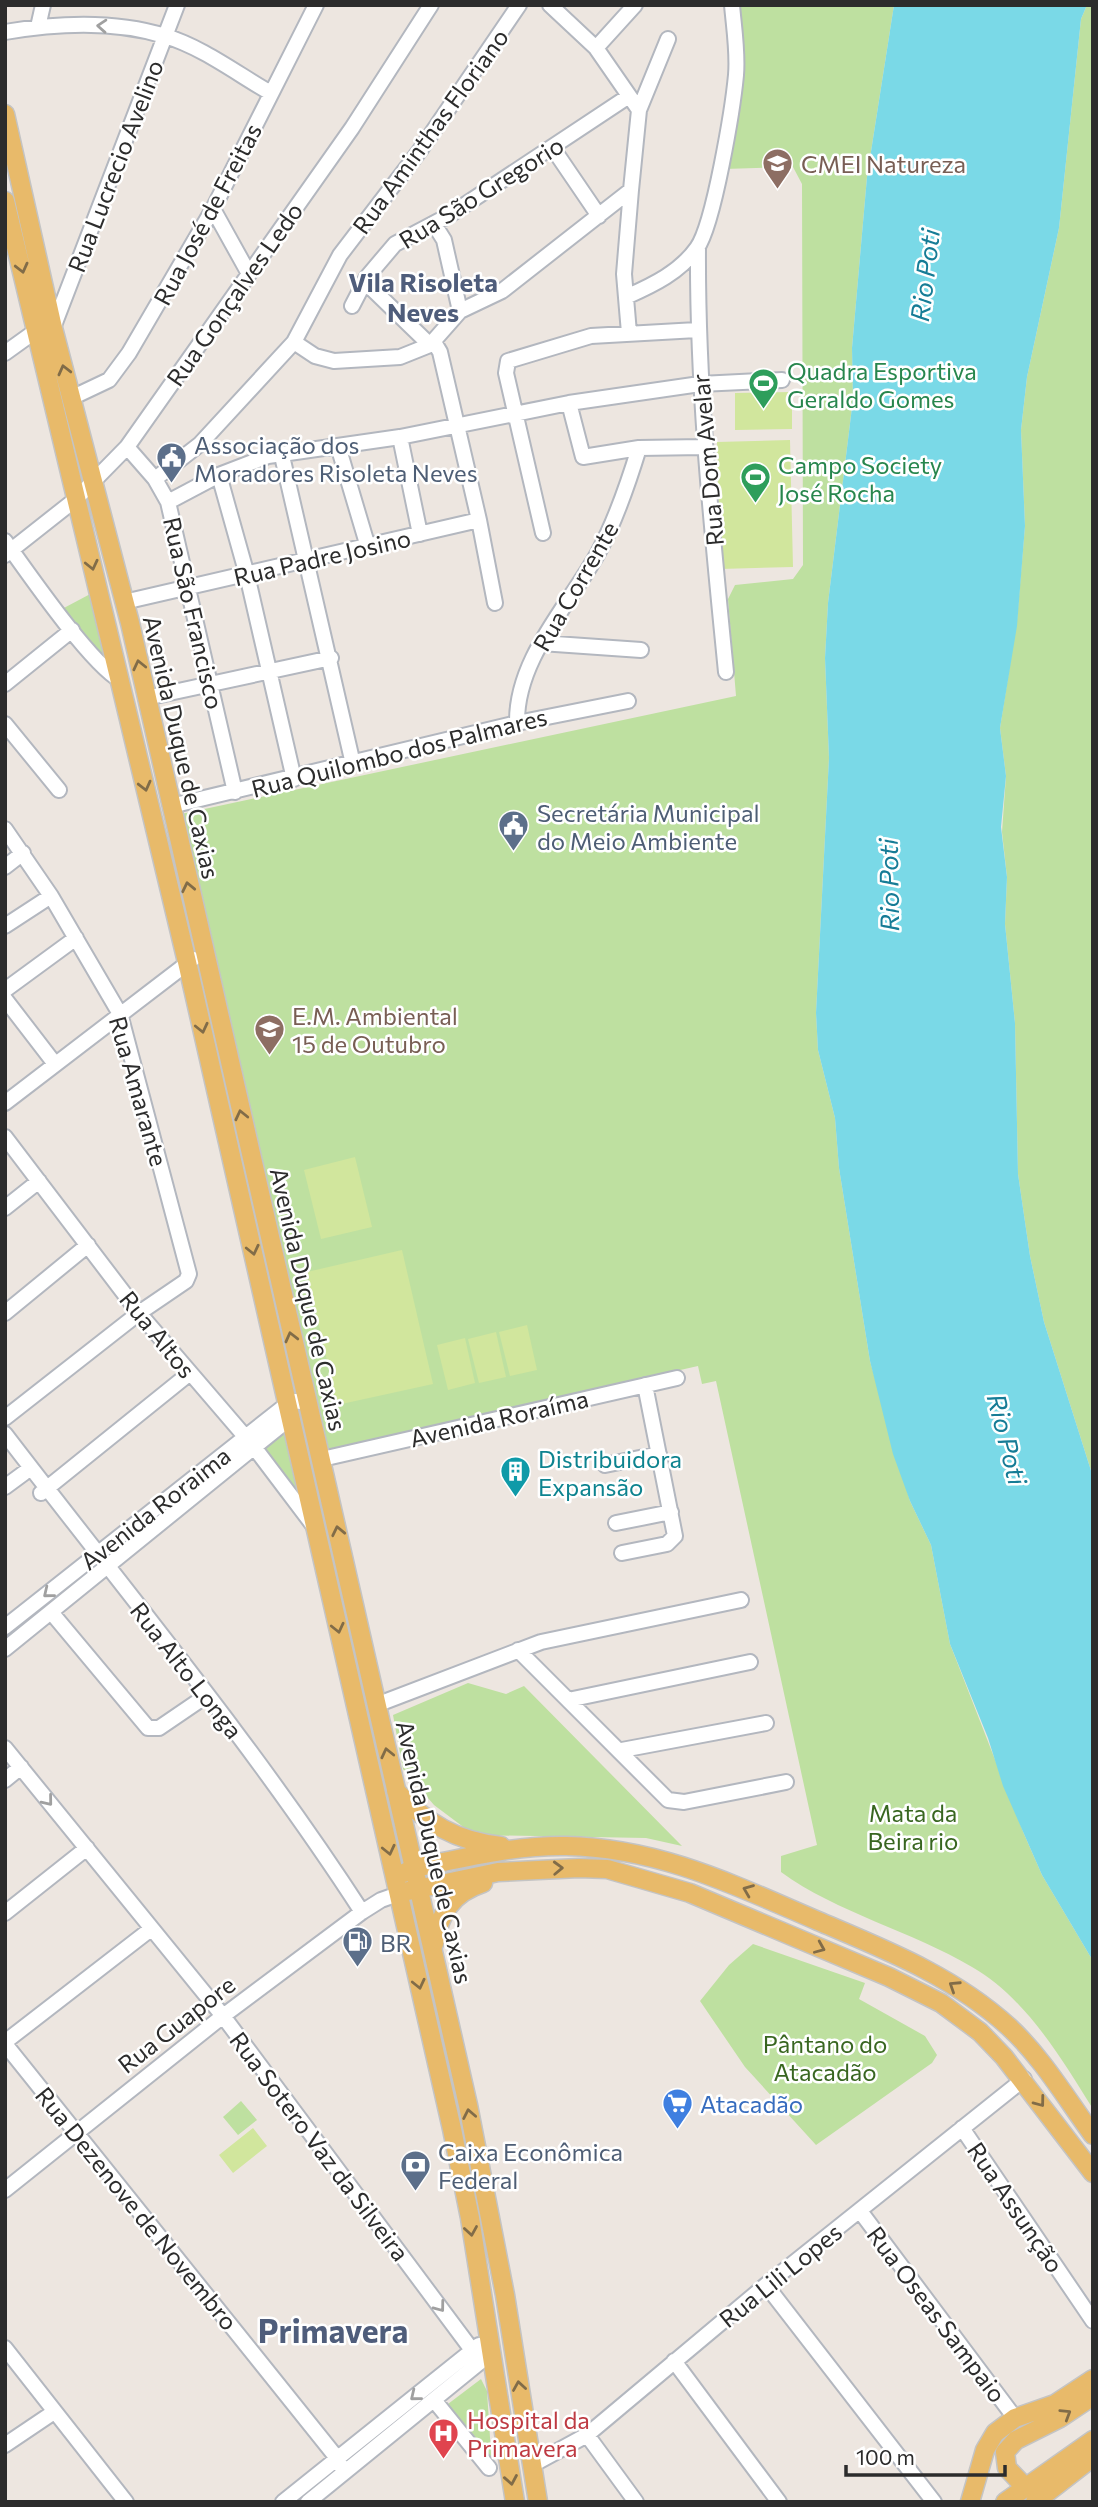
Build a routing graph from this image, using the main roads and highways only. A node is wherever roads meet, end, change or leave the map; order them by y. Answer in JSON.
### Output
{"nodes":[{"id":1,"x":5,"y":114,"type":"edge"},
{"id":2,"x":5,"y":201,"type":"edge"},
{"id":3,"x":45,"y":329,"type":"junction"},
{"id":4,"x":195,"y":958,"type":"junction"},
{"id":5,"x":396,"y":1791,"type":"junction"},
{"id":6,"x":522,"y":1849,"type":"junction"},
{"id":7,"x":414,"y":1868,"type":"junction"},
{"id":8,"x":524,"y":1869,"type":"junction"},
{"id":9,"x":397,"y":1886,"type":"junction"},
{"id":10,"x":418,"y":1887,"type":"junction"},
{"id":11,"x":432,"y":1950,"type":"junction"},
{"id":12,"x":1093,"y":2134,"type":"edge"},
{"id":13,"x":1093,"y":2173,"type":"edge"},
{"id":14,"x":1093,"y":2379,"type":"edge"},
{"id":15,"x":1093,"y":2396,"type":"edge"},
{"id":16,"x":1093,"y":2440,"type":"edge"},
{"id":17,"x":1093,"y":2457,"type":"edge"},
{"id":18,"x":1093,"y":2470,"type":"edge"},
{"id":19,"x":1034,"y":2495,"type":"edge"},
{"id":20,"x":515,"y":2502,"type":"edge"},
{"id":21,"x":538,"y":2502,"type":"edge"},
{"id":22,"x":970,"y":2502,"type":"edge"},
{"id":23,"x":1005,"y":2502,"type":"edge"}],
"edges":[{"from":1,"to":3,"type":"main road","name":"Avenida Duque de Caxias"},
{"from":2,"to":3,"type":"main road","name":"Avenida Duque de Caxias","one_way":true},
{"from":3,"to":4,"type":"main road","name":"Avenida Duque de Caxias","one_way":true},
{"from":4,"to":3,"type":"main road","name":"Avenida Duque de Caxias","one_way":true},
{"from":5,"to":4,"type":"main road","name":"Avenida Duque de Caxias","one_way":true},
{"from":4,"to":9,"type":"main road","name":"Avenida Duque de Caxias","one_way":true},
{"from":5,"to":6,"type":"main road"},
{"from":5,"to":7,"type":"main road","name":"Avenida Duque de Caxias"},
{"from":6,"to":7,"type":"main road"},
{"from":12,"to":6,"type":"main road","one_way":true},
{"from":7,"to":9,"type":"main road"},
{"from":7,"to":10,"type":"main road","name":"Avenida Duque de Caxias"},
{"from":8,"to":10,"type":"main road"},
{"from":8,"to":11,"type":"main road"},
{"from":8,"to":13,"type":"main road","one_way":true},
{"from":9,"to":10,"type":"main road"},
{"from":9,"to":20,"type":"main road","name":"Avenida Duque de Caxias","one_way":true},
{"from":10,"to":11,"type":"main road","name":"Avenida Duque de Caxias"},
{"from":21,"to":11,"type":"main road","name":"Avenida Duque de Caxias","one_way":true},
{"from":14,"to":22,"type":"main road"},
{"from":19,"to":15,"type":"main road","one_way":true},
{"from":16,"to":19,"type":"main road"},
{"from":17,"to":19,"type":"main road"},
{"from":18,"to":19,"type":"main road"},
{"from":19,"to":23,"type":"main road"}]}
